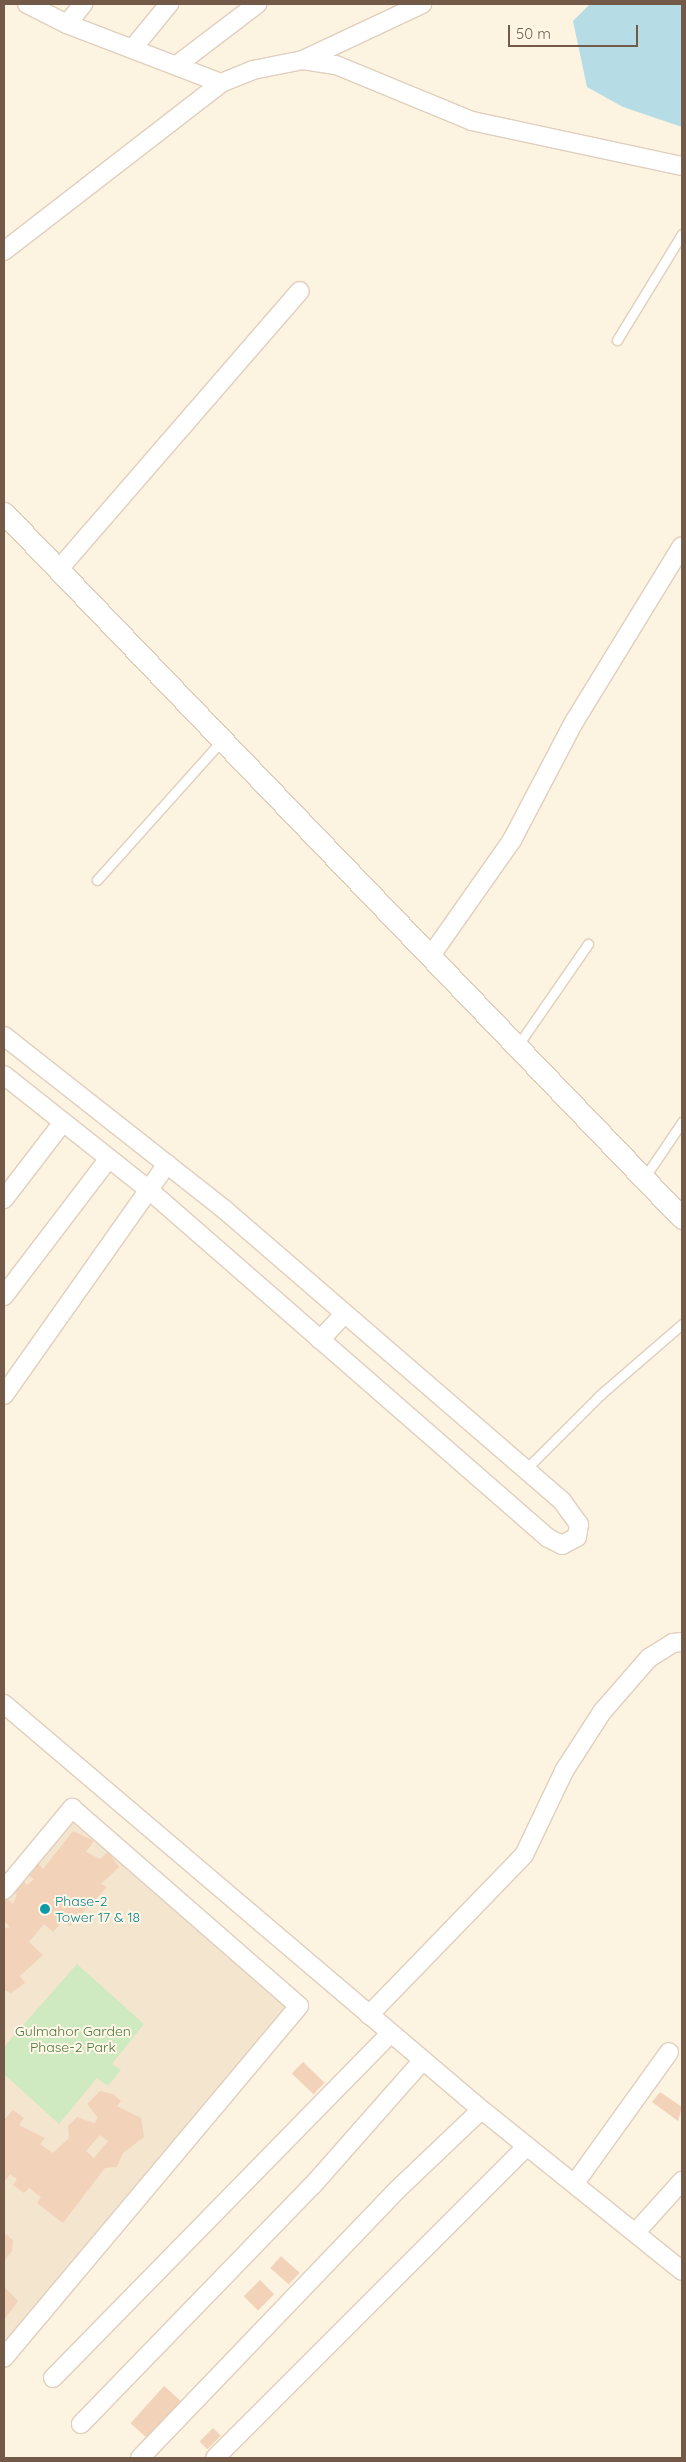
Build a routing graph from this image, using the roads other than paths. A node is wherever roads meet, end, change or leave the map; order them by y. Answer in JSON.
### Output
{"nodes":[{"id":1,"x":27,"y":4,"type":"edge"},
{"id":2,"x":83,"y":4,"type":"edge"},
{"id":3,"x":169,"y":4,"type":"edge"},
{"id":4,"x":257,"y":4,"type":"edge"},
{"id":5,"x":422,"y":4,"type":"edge"},
{"id":6,"x":67,"y":24,"type":"junction"},
{"id":7,"x":133,"y":48,"type":"junction"},
{"id":8,"x":303,"y":60,"type":"junction"},
{"id":9,"x":178,"y":65,"type":"junction"},
{"id":10,"x":221,"y":83,"type":"junction"},
{"id":11,"x":682,"y":166,"type":"edge"},
{"id":12,"x":682,"y":234,"type":"edge"},
{"id":13,"x":4,"y":251,"type":"edge"},
{"id":14,"x":300,"y":291,"type":"dead end"},
{"id":15,"x":616,"y":340,"type":"dead end"},
{"id":16,"x":7,"y":522,"type":"edge"},
{"id":17,"x":682,"y":546,"type":"edge"},
{"id":18,"x":58,"y":570,"type":"junction"},
{"id":19,"x":223,"y":740,"type":"junction"},
{"id":20,"x":98,"y":880,"type":"dead end"},
{"id":21,"x":588,"y":944,"type":"dead end"},
{"id":22,"x":432,"y":954,"type":"junction"},
{"id":23,"x":4,"y":1036,"type":"edge"},
{"id":24,"x":518,"y":1045,"type":"junction"},
{"id":25,"x":4,"y":1075,"type":"edge"},
{"id":26,"x":63,"y":1122,"type":"junction"},
{"id":27,"x":682,"y":1122,"type":"edge"},
{"id":28,"x":110,"y":1158,"type":"junction"},
{"id":29,"x":167,"y":1164,"type":"junction"},
{"id":30,"x":644,"y":1178,"type":"junction"},
{"id":31,"x":149,"y":1190,"type":"junction"},
{"id":32,"x":4,"y":1199,"type":"edge"},
{"id":33,"x":682,"y":1218,"type":"edge"},
{"id":34,"x":4,"y":1296,"type":"edge"},
{"id":35,"x":344,"y":1314,"type":"junction"},
{"id":36,"x":682,"y":1324,"type":"edge"},
{"id":37,"x":320,"y":1340,"type":"junction"},
{"id":38,"x":4,"y":1395,"type":"edge"},
{"id":39,"x":525,"y":1470,"type":"junction"},
{"id":40,"x":682,"y":1642,"type":"edge"},
{"id":41,"x":4,"y":1704,"type":"edge"},
{"id":42,"x":4,"y":1890,"type":"edge"},
{"id":43,"x":369,"y":2015,"type":"junction"},
{"id":44,"x":390,"y":2033,"type":"junction"},
{"id":45,"x":669,"y":2052,"type":"dead end"},
{"id":46,"x":423,"y":2060,"type":"junction"},
{"id":47,"x":482,"y":2110,"type":"junction"},
{"id":48,"x":527,"y":2146,"type":"junction"},
{"id":49,"x":682,"y":2181,"type":"edge"},
{"id":50,"x":574,"y":2183,"type":"junction"},
{"id":51,"x":636,"y":2232,"type":"junction"},
{"id":52,"x":682,"y":2271,"type":"edge"},
{"id":53,"x":4,"y":2357,"type":"edge"},
{"id":54,"x":53,"y":2378,"type":"dead end"},
{"id":55,"x":81,"y":2424,"type":"dead end"},
{"id":56,"x":140,"y":2458,"type":"edge"},
{"id":57,"x":214,"y":2458,"type":"edge"}],
"edges":[{"from":1,"to":6,"type":"street"},
{"from":2,"to":6,"type":"street"},
{"from":3,"to":7,"type":"street"},
{"from":4,"to":9,"type":"street"},
{"from":5,"to":8,"type":"street"},
{"from":6,"to":7,"type":"street"},
{"from":7,"to":9,"type":"street"},
{"from":8,"to":10,"type":"street"},
{"from":8,"to":11,"type":"street"},
{"from":9,"to":10,"type":"street"},
{"from":10,"to":13,"type":"street"},
{"from":12,"to":15,"type":"lane"},
{"from":14,"to":18,"type":"street"},
{"from":16,"to":18,"type":"street"},
{"from":17,"to":22,"type":"street"},
{"from":18,"to":19,"type":"street"},
{"from":19,"to":20,"type":"lane"},
{"from":19,"to":22,"type":"street"},
{"from":21,"to":24,"type":"lane"},
{"from":22,"to":24,"type":"street"},
{"from":23,"to":29,"type":"street"},
{"from":24,"to":30,"type":"street"},
{"from":25,"to":26,"type":"street"},
{"from":26,"to":28,"type":"street"},
{"from":26,"to":32,"type":"street"},
{"from":27,"to":30,"type":"lane"},
{"from":28,"to":31,"type":"street"},
{"from":28,"to":34,"type":"street"},
{"from":29,"to":31,"type":"street"},
{"from":29,"to":35,"type":"street"},
{"from":30,"to":33,"type":"street"},
{"from":31,"to":37,"type":"street"},
{"from":31,"to":38,"type":"street"},
{"from":35,"to":37,"type":"street"},
{"from":35,"to":39,"type":"street"},
{"from":36,"to":39,"type":"lane"},
{"from":37,"to":39,"type":"street"},
{"from":40,"to":43,"type":"street"},
{"from":41,"to":43,"type":"street"},
{"from":42,"to":53,"type":"street"},
{"from":43,"to":44,"type":"street"},
{"from":44,"to":46,"type":"street"},
{"from":44,"to":54,"type":"street"},
{"from":45,"to":50,"type":"street"},
{"from":46,"to":47,"type":"street"},
{"from":46,"to":55,"type":"street"},
{"from":47,"to":48,"type":"street"},
{"from":47,"to":56,"type":"street"},
{"from":48,"to":50,"type":"street"},
{"from":48,"to":57,"type":"street"},
{"from":49,"to":51,"type":"street"},
{"from":50,"to":51,"type":"street"},
{"from":51,"to":52,"type":"street"}]}
